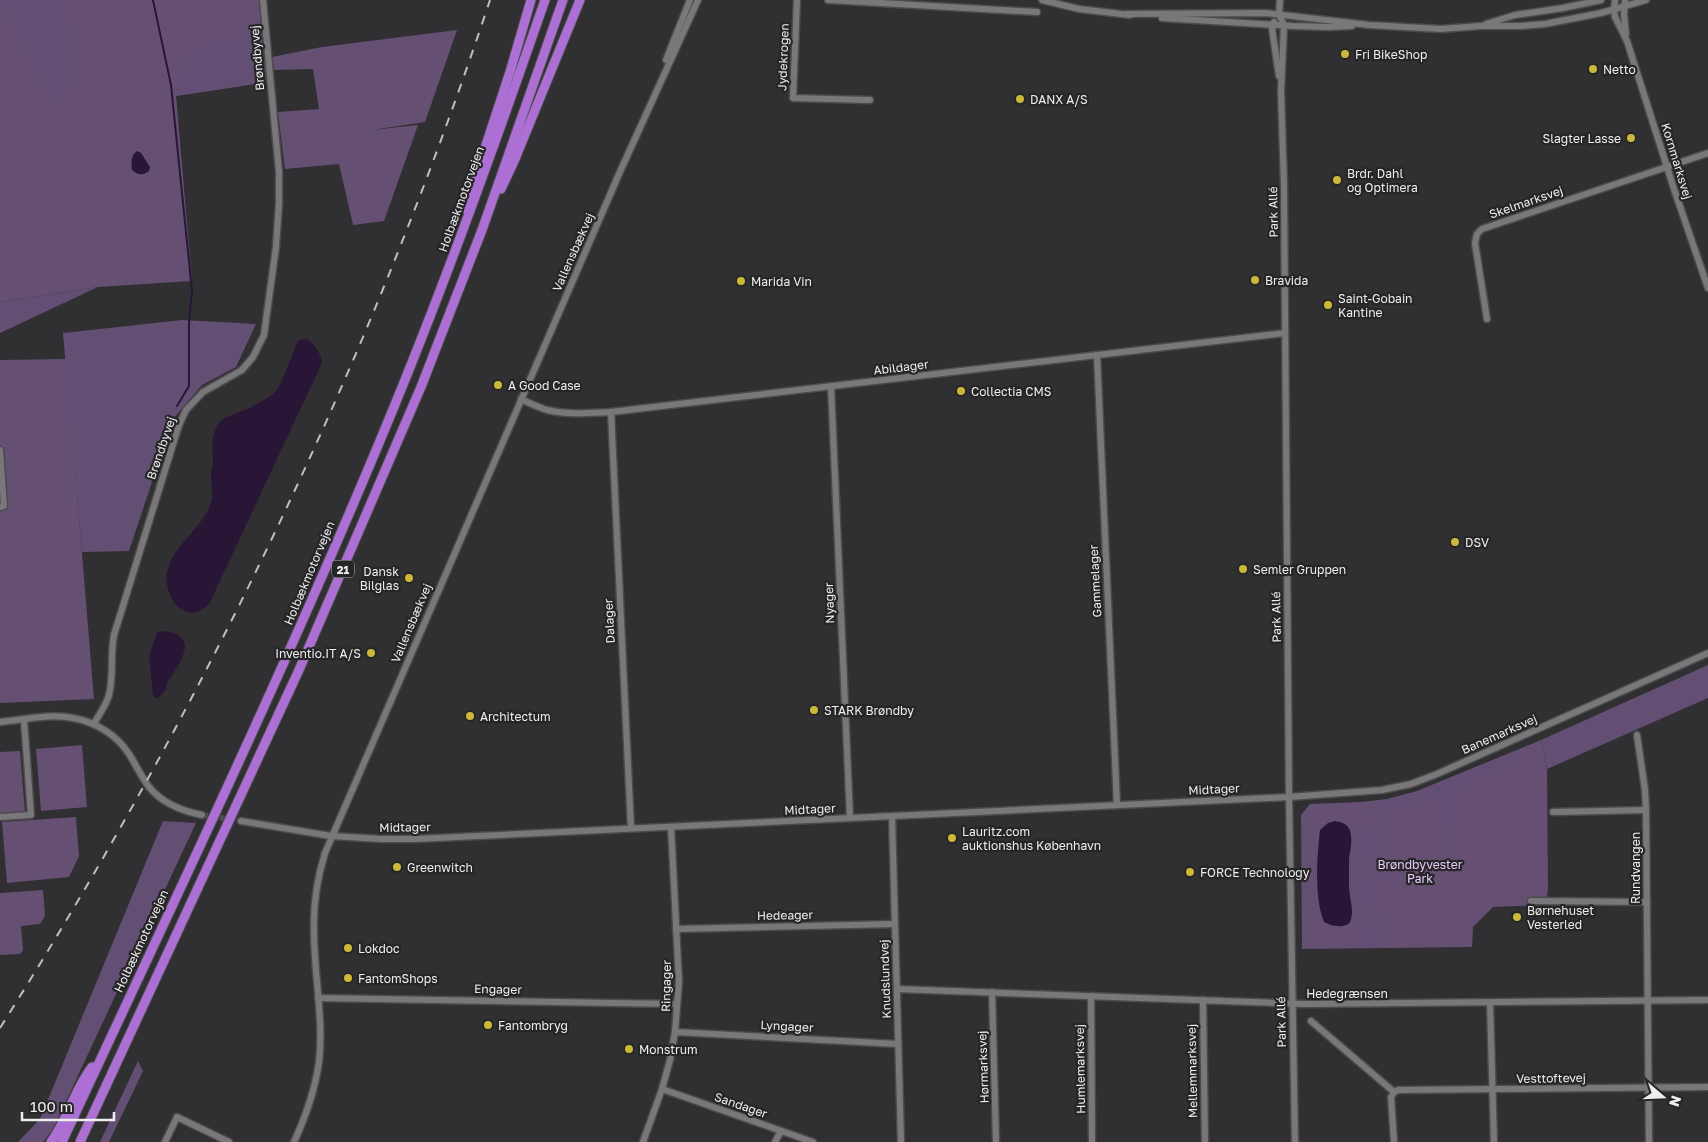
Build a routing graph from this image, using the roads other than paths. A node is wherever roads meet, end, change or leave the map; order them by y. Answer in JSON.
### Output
{"nodes":[{"id":1,"x":263,"y":0,"type":"edge"},
{"id":2,"x":531,"y":0,"type":"edge"},
{"id":3,"x":545,"y":0,"type":"edge"},
{"id":4,"x":563,"y":0,"type":"edge"},
{"id":5,"x":580,"y":0,"type":"edge"},
{"id":6,"x":690,"y":0,"type":"edge"},
{"id":7,"x":698,"y":0,"type":"edge"},
{"id":8,"x":797,"y":0,"type":"edge"},
{"id":9,"x":828,"y":0,"type":"edge"},
{"id":10,"x":1042,"y":0,"type":"edge"},
{"id":11,"x":1280,"y":0,"type":"edge"},
{"id":12,"x":1600,"y":0,"type":"edge"},
{"id":13,"x":1615,"y":0,"type":"edge"},
{"id":14,"x":1646,"y":0,"type":"edge"},
{"id":15,"x":1624,"y":4,"type":"edge"},
{"id":16,"x":1614,"y":10,"type":"junction"},
{"id":17,"x":1037,"y":12,"type":"dead end"},
{"id":18,"x":1127,"y":14,"type":"junction"},
{"id":19,"x":1279,"y":15,"type":"junction"},
{"id":20,"x":1272,"y":24,"type":"junction"},
{"id":21,"x":1284,"y":25,"type":"junction"},
{"id":22,"x":1369,"y":25,"type":"junction"},
{"id":23,"x":1480,"y":26,"type":"junction"},
{"id":24,"x":1627,"y":41,"type":"junction"},
{"id":25,"x":1281,"y":91,"type":"junction"},
{"id":26,"x":870,"y":100,"type":"dead end"},
{"id":27,"x":637,"y":133,"type":"junction"},
{"id":28,"x":1708,"y":152,"type":"edge"},
{"id":29,"x":1666,"y":166,"type":"junction"},
{"id":30,"x":482,"y":230,"type":"junction"},
{"id":31,"x":444,"y":279,"type":"junction"},
{"id":32,"x":1708,"y":288,"type":"edge"},
{"id":33,"x":1487,"y":319,"type":"dead end"},
{"id":34,"x":1285,"y":333,"type":"junction"},
{"id":35,"x":1096,"y":355,"type":"junction"},
{"id":36,"x":831,"y":386,"type":"junction"},
{"id":37,"x":521,"y":399,"type":"junction"},
{"id":38,"x":611,"y":412,"type":"junction"},
{"id":39,"x":0,"y":450,"type":"edge"},
{"id":40,"x":0,"y":507,"type":"edge"},
{"id":41,"x":1708,"y":653,"type":"edge"},
{"id":42,"x":24,"y":720,"type":"junction"},
{"id":43,"x":0,"y":722,"type":"edge"},
{"id":44,"x":94,"y":724,"type":"junction"},
{"id":45,"x":1637,"y":735,"type":"dead end"},
{"id":46,"x":1289,"y":797,"type":"junction"},
{"id":47,"x":1117,"y":805,"type":"junction"},
{"id":48,"x":1646,"y":810,"type":"junction"},
{"id":49,"x":1553,"y":812,"type":"dead end"},
{"id":50,"x":202,"y":815,"type":"tunnel mouth"},
{"id":51,"x":892,"y":816,"type":"junction"},
{"id":52,"x":0,"y":817,"type":"edge"},
{"id":53,"x":850,"y":818,"type":"junction"},
{"id":54,"x":241,"y":821,"type":"tunnel mouth"},
{"id":55,"x":671,"y":826,"type":"junction"},
{"id":56,"x":631,"y":828,"type":"junction"},
{"id":57,"x":332,"y":836,"type":"junction"},
{"id":58,"x":1531,"y":900,"type":"dead end"},
{"id":59,"x":1647,"y":902,"type":"junction"},
{"id":60,"x":895,"y":924,"type":"junction"},
{"id":61,"x":676,"y":930,"type":"junction"},
{"id":62,"x":897,"y":989,"type":"junction"},
{"id":63,"x":992,"y":992,"type":"junction"},
{"id":64,"x":1091,"y":996,"type":"junction"},
{"id":65,"x":318,"y":998,"type":"junction"},
{"id":66,"x":1203,"y":1000,"type":"junction"},
{"id":67,"x":1648,"y":1000,"type":"junction"},
{"id":68,"x":1708,"y":1000,"type":"edge"},
{"id":69,"x":1292,"y":1003,"type":"junction"},
{"id":70,"x":1490,"y":1003,"type":"junction"},
{"id":71,"x":677,"y":1004,"type":"junction"},
{"id":72,"x":1310,"y":1021,"type":"dead end"},
{"id":73,"x":675,"y":1032,"type":"junction"},
{"id":74,"x":898,"y":1044,"type":"junction"},
{"id":75,"x":103,"y":1053,"type":"junction"},
{"id":76,"x":1708,"y":1087,"type":"edge"},
{"id":77,"x":1648,"y":1088,"type":"junction"},
{"id":78,"x":662,"y":1089,"type":"junction"},
{"id":79,"x":1493,"y":1090,"type":"junction"},
{"id":80,"x":1394,"y":1092,"type":"junction"},
{"id":81,"x":782,"y":1131,"type":"junction"},
{"id":82,"x":51,"y":1142,"type":"edge"},
{"id":83,"x":62,"y":1142,"type":"edge"},
{"id":84,"x":82,"y":1142,"type":"edge"},
{"id":85,"x":165,"y":1142,"type":"edge"},
{"id":86,"x":229,"y":1142,"type":"edge"},
{"id":87,"x":294,"y":1142,"type":"edge"},
{"id":88,"x":643,"y":1142,"type":"edge"},
{"id":89,"x":775,"y":1142,"type":"edge"},
{"id":90,"x":813,"y":1142,"type":"edge"},
{"id":91,"x":901,"y":1142,"type":"edge"},
{"id":92,"x":996,"y":1142,"type":"edge"},
{"id":93,"x":1092,"y":1142,"type":"edge"},
{"id":94,"x":1205,"y":1142,"type":"edge"},
{"id":95,"x":1295,"y":1142,"type":"edge"},
{"id":96,"x":1394,"y":1142,"type":"edge"},
{"id":97,"x":1494,"y":1142,"type":"edge"},
{"id":98,"x":1649,"y":1142,"type":"edge"}],
"edges":[{"from":1,"to":44,"type":"street","name":"Brøndbyvej"},
{"from":2,"to":31,"type":"highway"},
{"from":3,"to":31,"type":"highway","name":"Holbækmotorvejen","number":"21"},
{"from":4,"to":30,"type":"highway","number":"21"},
{"from":5,"to":30,"type":"highway"},
{"from":6,"to":27,"type":"street","name":"Vallensbækvej"},
{"from":7,"to":27,"type":"street","name":"Vallensbækvej"},
{"from":8,"to":26,"type":"street","name":"Jydekrogen"},
{"from":9,"to":17,"type":"street"},
{"from":10,"to":18,"type":"street"},
{"from":11,"to":19,"type":"street"},
{"from":12,"to":23,"type":"street"},
{"from":13,"to":16,"type":"street"},
{"from":14,"to":15,"type":"street"},
{"from":15,"to":16,"type":"street"},
{"from":15,"to":24,"type":"street","name":"Kornmarksvej"},
{"from":16,"to":23,"type":"street"},
{"from":16,"to":24,"type":"street","name":"Kornmarksvej"},
{"from":18,"to":19,"type":"street"},
{"from":18,"to":20,"type":"street"},
{"from":19,"to":20,"type":"street"},
{"from":19,"to":21,"type":"street","name":"Park Allé"},
{"from":19,"to":22,"type":"street"},
{"from":20,"to":21,"type":"street"},
{"from":20,"to":25,"type":"street","name":"Park Allé"},
{"from":21,"to":22,"type":"street"},
{"from":21,"to":25,"type":"street","name":"Park Allé"},
{"from":22,"to":23,"type":"street"},
{"from":24,"to":29,"type":"street","name":"Kornmarksvej"},
{"from":25,"to":34,"type":"street","name":"Park Allé"},
{"from":27,"to":37,"type":"street","name":"Vallensbækvej"},
{"from":28,"to":29,"type":"street","name":"Skelmarksvej"},
{"from":29,"to":32,"type":"street","name":"Kornmarksvej"},
{"from":29,"to":33,"type":"street","name":"Skelmarksvej"},
{"from":30,"to":84,"type":"highway","number":"21"},
{"from":31,"to":75,"type":"highway","name":"Holbækmotorvejen","number":"21"},
{"from":34,"to":35,"type":"street","name":"Abildager"},
{"from":34,"to":46,"type":"street","name":"Park Allé"},
{"from":35,"to":36,"type":"street","name":"Abildager"},
{"from":35,"to":47,"type":"street","name":"Gammelager"},
{"from":36,"to":38,"type":"street","name":"Abildager"},
{"from":36,"to":53,"type":"street","name":"Nyager"},
{"from":37,"to":38,"type":"street","name":"Abildager"},
{"from":37,"to":57,"type":"street","name":"Vallensbækvej"},
{"from":38,"to":56,"type":"street","name":"Dalager"},
{"from":39,"to":40,"type":"street"},
{"from":41,"to":46,"type":"street","name":"Banemarksvej"},
{"from":42,"to":43,"type":"street"},
{"from":42,"to":44,"type":"street"},
{"from":42,"to":52,"type":"street"},
{"from":44,"to":50,"type":"street"},
{"from":45,"to":48,"type":"street","name":"Rundvangen"},
{"from":46,"to":47,"type":"street","name":"Midtager"},
{"from":46,"to":69,"type":"street","name":"Park Allé"},
{"from":47,"to":51,"type":"street","name":"Midtager"},
{"from":48,"to":49,"type":"street"},
{"from":48,"to":59,"type":"street","name":"Rundvangen"},
{"from":51,"to":53,"type":"street","name":"Midtager"},
{"from":51,"to":60,"type":"street","name":"Knudslundvej"},
{"from":53,"to":55,"type":"street","name":"Midtager"},
{"from":54,"to":57,"type":"street"},
{"from":55,"to":56,"type":"street","name":"Midtager"},
{"from":55,"to":61,"type":"street","name":"Ringager"},
{"from":56,"to":57,"type":"street","name":"Midtager"},
{"from":57,"to":65,"type":"street","name":"Vallensbækvej"},
{"from":58,"to":59,"type":"street"},
{"from":59,"to":67,"type":"street","name":"Rundvangen"},
{"from":60,"to":61,"type":"street","name":"Hedeager"},
{"from":60,"to":62,"type":"street","name":"Knudslundvej"},
{"from":61,"to":71,"type":"street","name":"Ringager"},
{"from":62,"to":63,"type":"street","name":"Hedegrænsen"},
{"from":62,"to":74,"type":"street","name":"Knudslundvej"},
{"from":63,"to":64,"type":"street","name":"Hedegrænsen"},
{"from":63,"to":92,"type":"street","name":"Hørmarksvej"},
{"from":64,"to":66,"type":"street","name":"Hedegrænsen"},
{"from":64,"to":93,"type":"street","name":"Humlemarksvej"},
{"from":65,"to":71,"type":"street","name":"Engager"},
{"from":65,"to":87,"type":"street","name":"Vallensbækvej"},
{"from":66,"to":69,"type":"street","name":"Hedegrænsen"},
{"from":66,"to":94,"type":"street","name":"Mellemmarksvej"},
{"from":67,"to":68,"type":"street","name":"Hedegrænsen"},
{"from":67,"to":70,"type":"street","name":"Hedegrænsen"},
{"from":67,"to":77,"type":"street","name":"Rundvangen"},
{"from":69,"to":70,"type":"street","name":"Hedegrænsen"},
{"from":69,"to":95,"type":"street","name":"Park Allé"},
{"from":70,"to":79,"type":"street"},
{"from":71,"to":73,"type":"street","name":"Ringager"},
{"from":72,"to":80,"type":"street"},
{"from":73,"to":74,"type":"street","name":"Lyngager"},
{"from":73,"to":78,"type":"street","name":"Ringager"},
{"from":74,"to":91,"type":"street","name":"Knudslundvej"},
{"from":75,"to":82,"type":"highway"},
{"from":75,"to":83,"type":"highway","name":"Holbækmotorvejen","number":"21"},
{"from":76,"to":77,"type":"street","name":"Vesttoftevej"},
{"from":77,"to":79,"type":"street","name":"Vesttoftevej"},
{"from":77,"to":98,"type":"street","name":"Rundvangen"},
{"from":78,"to":81,"type":"street","name":"Sandager"},
{"from":78,"to":88,"type":"street","name":"Ringager"},
{"from":79,"to":80,"type":"street","name":"Vesttoftevej"},
{"from":79,"to":97,"type":"street"},
{"from":80,"to":96,"type":"street"},
{"from":81,"to":89,"type":"street"},
{"from":81,"to":90,"type":"street","name":"Sandager"},
{"from":85,"to":86,"type":"street"}]}
